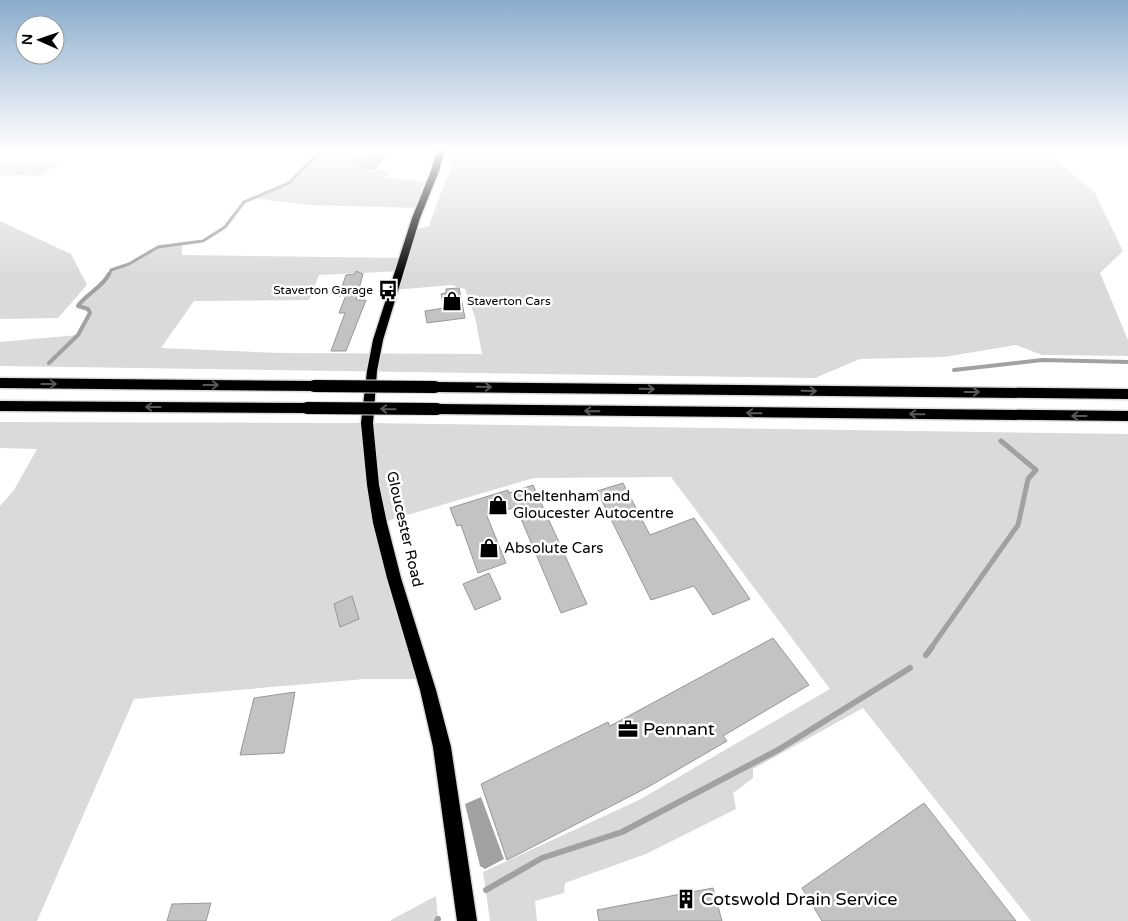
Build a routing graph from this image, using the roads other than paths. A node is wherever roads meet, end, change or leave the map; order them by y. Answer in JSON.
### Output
{"nodes":[{"id":1,"x":427,"y":192,"type":"edge"},
{"id":2,"x":0,"y":383,"type":"edge"},
{"id":3,"x":1128,"y":394,"type":"edge"},
{"id":4,"x":0,"y":406,"type":"edge"},
{"id":5,"x":1128,"y":416,"type":"edge"},
{"id":6,"x":467,"y":921,"type":"edge"}],
"edges":[{"from":1,"to":6,"type":"main road","name":"Gloucester Road"},
{"from":2,"to":3,"type":"highway","one_way":true,"bridge":true},
{"from":5,"to":4,"type":"highway","one_way":true,"bridge":true}]}
